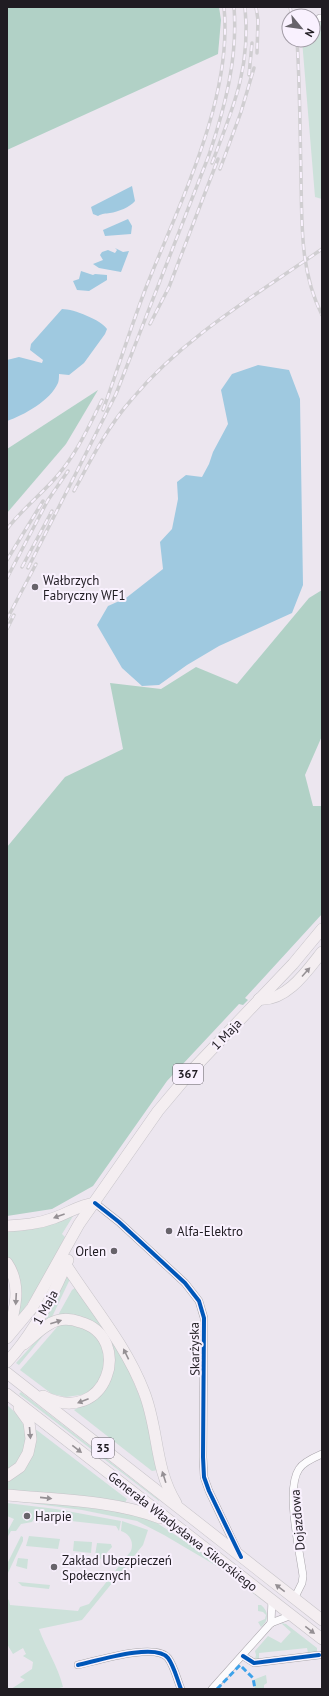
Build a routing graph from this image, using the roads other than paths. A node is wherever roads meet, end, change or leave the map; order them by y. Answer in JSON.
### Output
{"nodes":[{"id":1,"x":322,"y":929,"type":"edge"},
{"id":2,"x":322,"y":952,"type":"edge"},
{"id":3,"x":259,"y":999,"type":"junction"},
{"id":4,"x":95,"y":1203,"type":"junction"},
{"id":5,"x":7,"y":1226,"type":"edge"},
{"id":6,"x":7,"y":1263,"type":"edge"},
{"id":7,"x":66,"y":1265,"type":"junction"},
{"id":8,"x":7,"y":1337,"type":"edge"},
{"id":9,"x":24,"y":1344,"type":"junction"},
{"id":10,"x":7,"y":1362,"type":"edge"},
{"id":11,"x":7,"y":1373,"type":"edge"},
{"id":12,"x":23,"y":1385,"type":"junction"},
{"id":13,"x":10,"y":1396,"type":"edge"},
{"id":14,"x":322,"y":1454,"type":"edge"},
{"id":15,"x":7,"y":1476,"type":"edge"},
{"id":16,"x":7,"y":1495,"type":"edge"},
{"id":17,"x":170,"y":1501,"type":"junction"},
{"id":18,"x":182,"y":1512,"type":"junction"},
{"id":19,"x":160,"y":1513,"type":"junction"},
{"id":20,"x":168,"y":1520,"type":"junction"},
{"id":21,"x":241,"y":1557,"type":"junction"},
{"id":22,"x":272,"y":1599,"type":"junction"},
{"id":23,"x":294,"y":1599,"type":"junction"},
{"id":24,"x":292,"y":1615,"type":"junction"},
{"id":25,"x":322,"y":1620,"type":"edge"},
{"id":26,"x":271,"y":1623,"type":"junction"},
{"id":27,"x":322,"y":1639,"type":"edge"},
{"id":28,"x":319,"y":1655,"type":"dead end"},
{"id":29,"x":243,"y":1656,"type":"junction"},
{"id":30,"x":78,"y":1665,"type":"dead end"},
{"id":31,"x":181,"y":1689,"type":"edge"},
{"id":32,"x":212,"y":1689,"type":"edge"}],
"edges":[{"from":1,"to":3,"type":"main road","name":"1 Maja","number":"367"},
{"from":3,"to":2,"type":"main road","one_way":true},
{"from":3,"to":4,"type":"main road","name":"1 Maja","number":"367"},
{"from":4,"to":5,"type":"main road","one_way":true},
{"from":4,"to":7,"type":"main road","name":"1 Maja","number":"367"},
{"from":4,"to":8,"type":"main road","name":"1 Maja","number":"367"},
{"from":4,"to":21,"type":"street","name":"Skarżyska"},
{"from":6,"to":8,"type":"main road","one_way":true},
{"from":7,"to":9,"type":"main road","name":"1 Maja","number":"367"},
{"from":18,"to":7,"type":"main road","one_way":true},
{"from":9,"to":10,"type":"main road","name":"1 Maja","number":"367"},
{"from":9,"to":12,"type":"main road","one_way":true},
{"from":11,"to":12,"type":"main road","name":"Generała Władysława Sikorskiego","number":"35"},
{"from":12,"to":17,"type":"main road","name":"Generała Władysława Sikorskiego","number":"35"},
{"from":13,"to":15,"type":"main road","one_way":true},
{"from":13,"to":19,"type":"main road","name":"Generała Władysława Sikorskiego","number":"35","one_way":true},
{"from":14,"to":23,"type":"street","name":"Dojazdowa"},
{"from":16,"to":20,"type":"main road","one_way":true},
{"from":17,"to":18,"type":"main road","name":"Generała Władysława Sikorskiego","number":"35"},
{"from":17,"to":19,"type":"main road"},
{"from":18,"to":21,"type":"main road","name":"Generała Władysława Sikorskiego","number":"35"},
{"from":19,"to":20,"type":"main road","name":"Generała Władysława Sikorskiego","number":"35"},
{"from":20,"to":22,"type":"main road","name":"Generała Władysława Sikorskiego","number":"35"},
{"from":23,"to":21,"type":"main road","name":"Generała Władysława Sikorskiego","number":"35","one_way":true},
{"from":22,"to":24,"type":"main road","name":"Generała Władysława Sikorskiego","number":"35"},
{"from":22,"to":26,"type":"street"},
{"from":23,"to":25,"type":"main road","name":"Generała Władysława Sikorskiego","number":"35"},
{"from":24,"to":26,"type":"street"},
{"from":24,"to":27,"type":"main road","name":"Generała Władysława Sikorskiego","number":"35","one_way":true},
{"from":26,"to":29,"type":"street"},
{"from":28,"to":29,"type":"street"},
{"from":29,"to":32,"type":"street"},
{"from":30,"to":31,"type":"street"}]}
